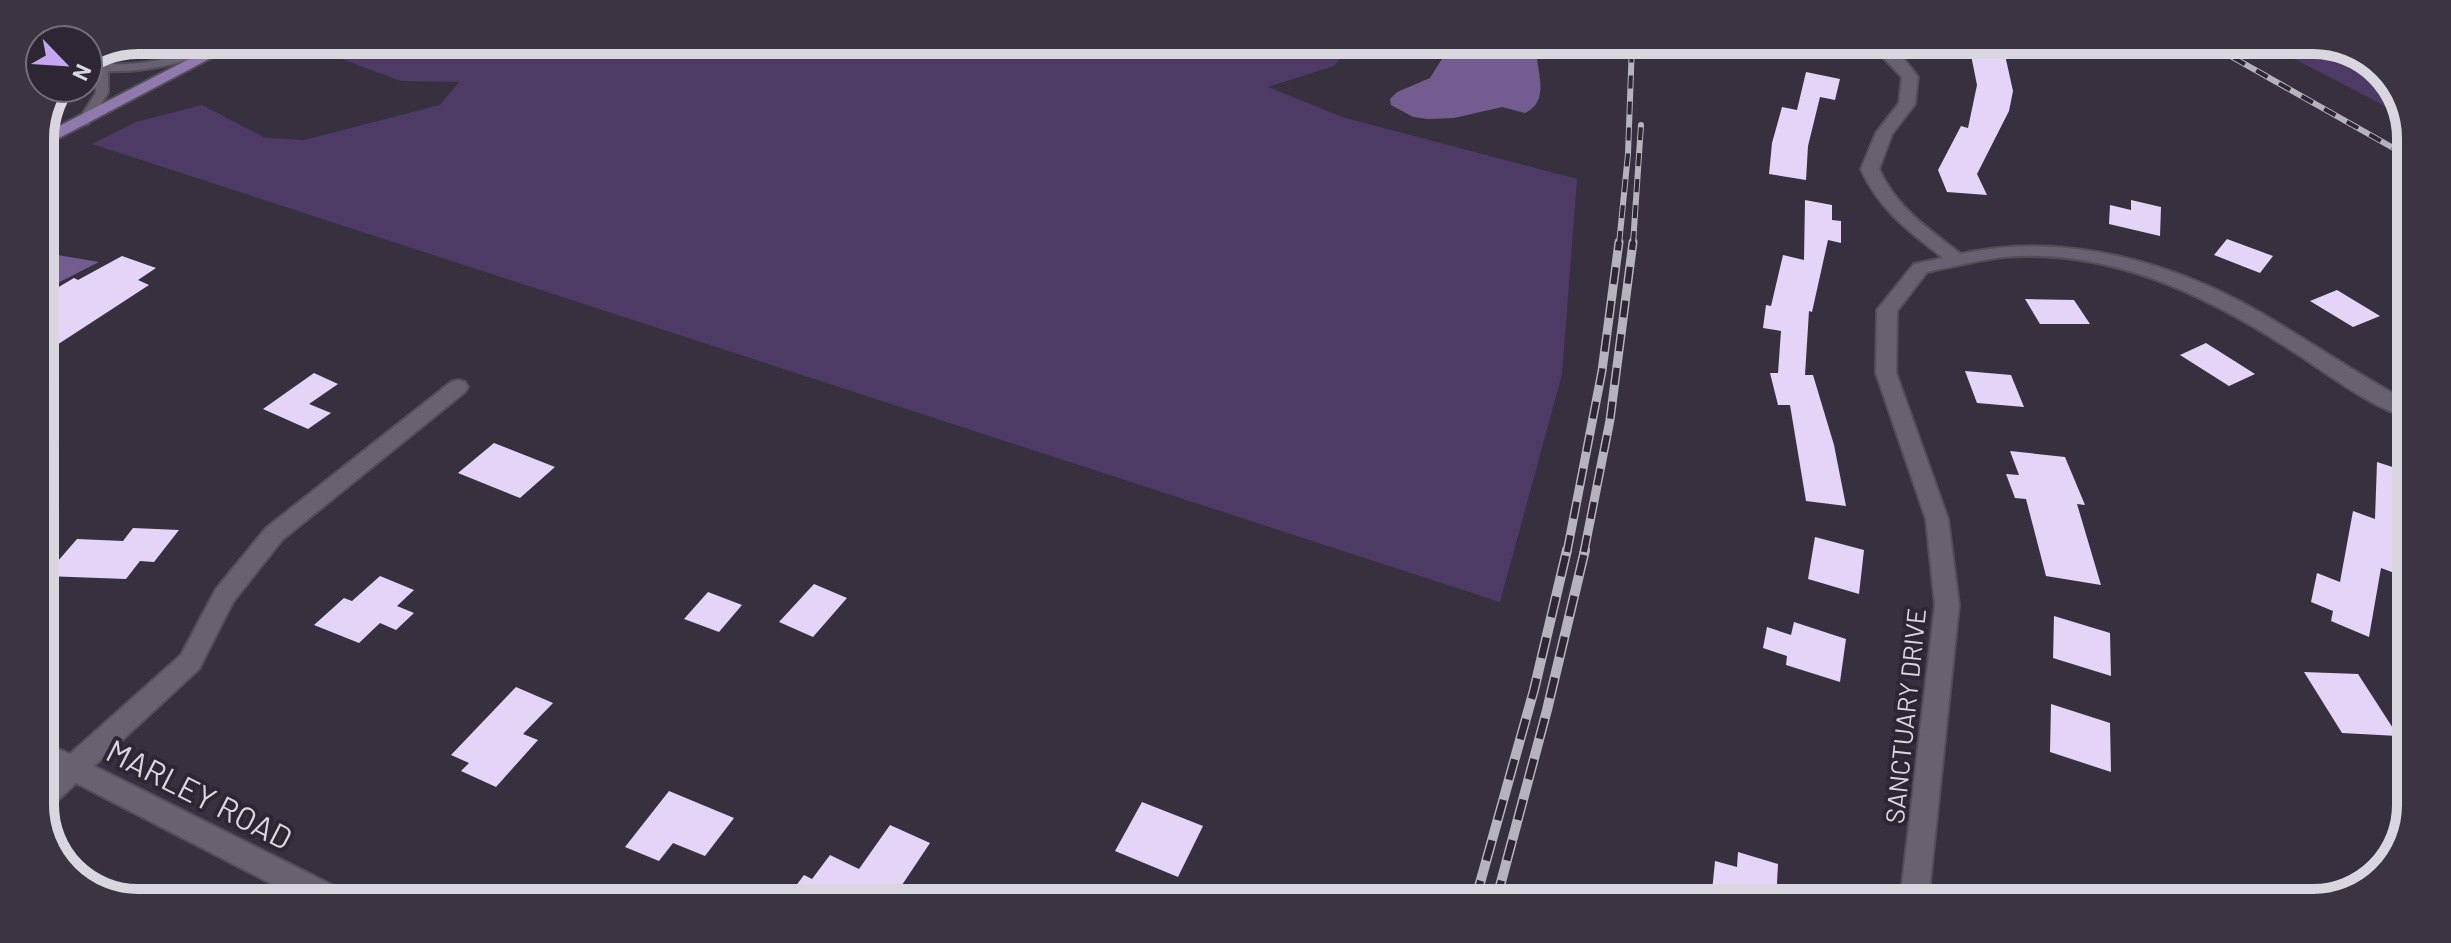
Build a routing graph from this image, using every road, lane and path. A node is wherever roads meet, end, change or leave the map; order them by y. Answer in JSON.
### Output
{"nodes":[{"id":1,"x":188,"y":54,"type":"edge"},
{"id":2,"x":211,"y":54,"type":"edge"},
{"id":3,"x":1890,"y":54,"type":"edge"},
{"id":4,"x":104,"y":69,"type":"edge"},
{"id":5,"x":95,"y":104,"type":"edge"},
{"id":6,"x":84,"y":121,"type":"junction"},
{"id":7,"x":54,"y":136,"type":"edge"},
{"id":8,"x":1959,"y":261,"type":"junction"},
{"id":9,"x":458,"y":387,"type":"dead end"},
{"id":10,"x":2397,"y":404,"type":"edge"},
{"id":11,"x":54,"y":759,"type":"edge"},
{"id":12,"x":75,"y":770,"type":"junction"},
{"id":13,"x":54,"y":787,"type":"edge"},
{"id":14,"x":284,"y":889,"type":"edge"},
{"id":15,"x":1915,"y":889,"type":"edge"}],
"edges":[{"from":1,"to":4,"type":"lane"},
{"from":2,"to":6,"type":"main road"},
{"from":3,"to":8,"type":"street"},
{"from":5,"to":6,"type":"lane"},
{"from":6,"to":7,"type":"main road"},
{"from":8,"to":10,"type":"street","name":"SANCTUARY DRIVE"},
{"from":8,"to":15,"type":"street","name":"SANCTUARY DRIVE"},
{"from":9,"to":12,"type":"street"},
{"from":11,"to":12,"type":"street","name":"MARLEY ROAD"},
{"from":12,"to":13,"type":"street"},
{"from":12,"to":14,"type":"street","name":"MARLEY ROAD"}]}
